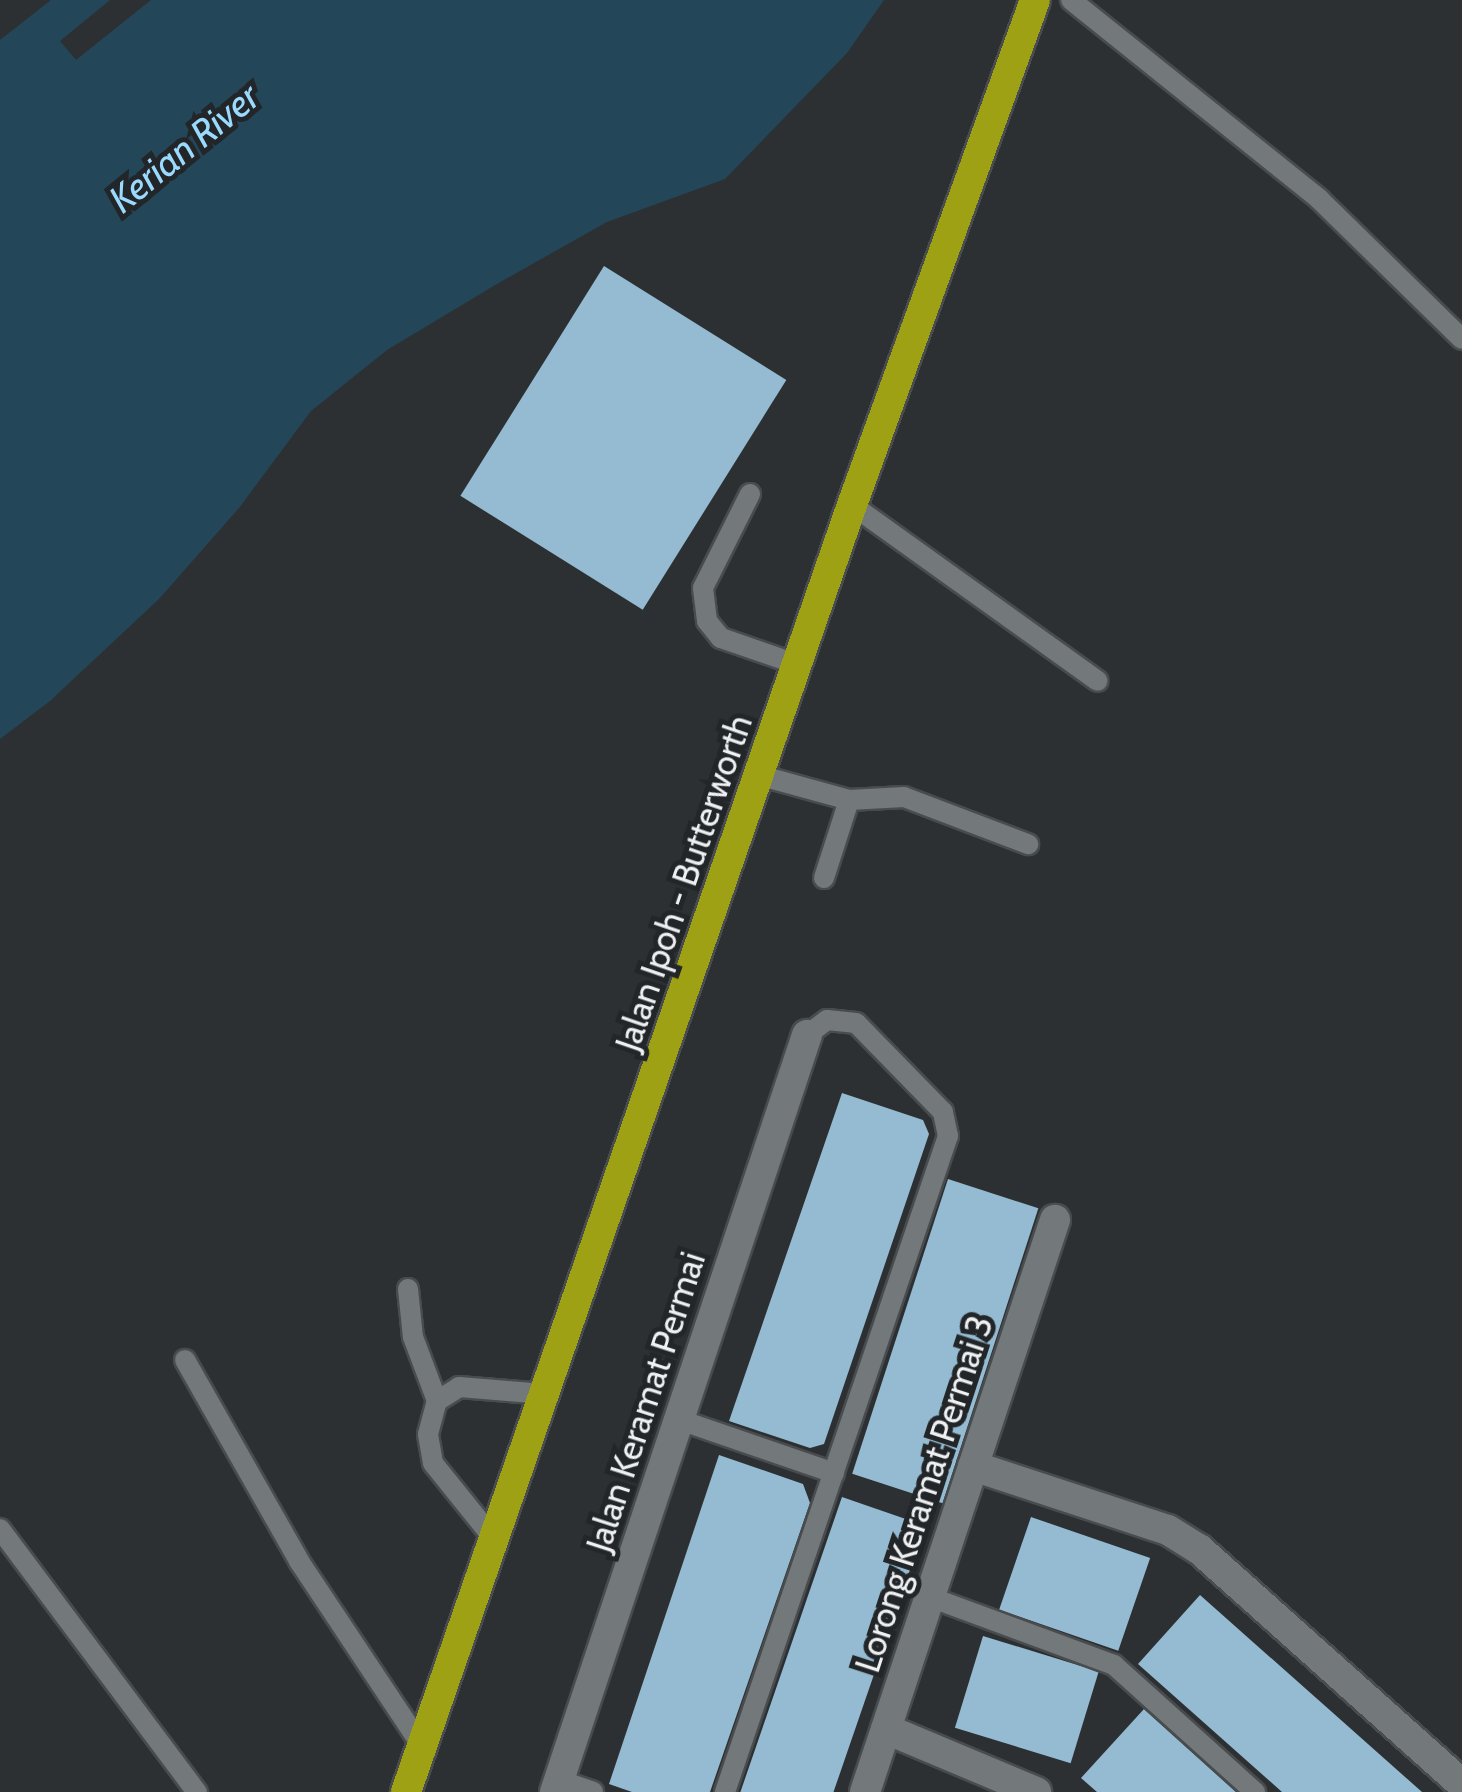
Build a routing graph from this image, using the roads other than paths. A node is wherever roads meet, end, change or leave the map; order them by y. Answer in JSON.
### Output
{"nodes":[{"id":1,"x":1035,"y":0,"type":"edge"},
{"id":2,"x":1070,"y":0,"type":"edge"},
{"id":3,"x":1462,"y":339,"type":"edge"},
{"id":4,"x":750,"y":494,"type":"dead end"},
{"id":5,"x":852,"y":505,"type":"junction"},
{"id":6,"x":798,"y":665,"type":"junction"},
{"id":7,"x":1098,"y":681,"type":"dead end"},
{"id":8,"x":762,"y":776,"type":"junction"},
{"id":9,"x":849,"y":800,"type":"junction"},
{"id":10,"x":1028,"y":844,"type":"dead end"},
{"id":11,"x":824,"y":878,"type":"dead end"},
{"id":12,"x":807,"y":1035,"type":"joint"},
{"id":13,"x":1055,"y":1220,"type":"dead end"},
{"id":14,"x":408,"y":1288,"type":"dead end"},
{"id":15,"x":185,"y":1360,"type":"dead end"},
{"id":16,"x":545,"y":1394,"type":"junction"},
{"id":17,"x":437,"y":1401,"type":"junction"},
{"id":18,"x":680,"y":1420,"type":"junction"},
{"id":19,"x":973,"y":1466,"type":"junction"},
{"id":20,"x":834,"y":1473,"type":"junction"},
{"id":21,"x":0,"y":1529,"type":"edge"},
{"id":22,"x":494,"y":1539,"type":"junction"},
{"id":23,"x":930,"y":1597,"type":"junction"},
{"id":24,"x":886,"y":1728,"type":"junction"},
{"id":25,"x":422,"y":1746,"type":"junction"},
{"id":26,"x":1460,"y":1777,"type":"edge"},
{"id":27,"x":557,"y":1786,"type":"edge"},
{"id":28,"x":1025,"y":1789,"type":"edge"},
{"id":29,"x":197,"y":1792,"type":"edge"},
{"id":30,"x":406,"y":1792,"type":"edge"},
{"id":31,"x":593,"y":1792,"type":"edge"},
{"id":32,"x":725,"y":1792,"type":"edge"},
{"id":33,"x":865,"y":1792,"type":"edge"},
{"id":34,"x":1256,"y":1792,"type":"edge"}],
"edges":[{"from":1,"to":5,"type":"highway","name":"Jalan Ipoh - Butterworth"},
{"from":2,"to":3,"type":"lane"},
{"from":4,"to":6,"type":"lane"},
{"from":5,"to":6,"type":"highway","name":"Jalan Ipoh - Butterworth"},
{"from":5,"to":7,"type":"lane"},
{"from":6,"to":8,"type":"highway","name":"Jalan Ipoh - Butterworth"},
{"from":8,"to":9,"type":"lane"},
{"from":8,"to":16,"type":"highway","name":"Jalan Ipoh - Butterworth"},
{"from":9,"to":10,"type":"lane"},
{"from":9,"to":11,"type":"lane"},
{"from":12,"to":18,"type":"street","name":"Jalan Keramat Permai"},
{"from":12,"to":20,"type":"lane"},
{"from":13,"to":19,"type":"street","name":"Lorong Keramat Permai 3"},
{"from":14,"to":17,"type":"lane"},
{"from":15,"to":25,"type":"lane"},
{"from":16,"to":17,"type":"lane"},
{"from":16,"to":22,"type":"highway","name":"Jalan Ipoh - Butterworth"},
{"from":17,"to":22,"type":"lane"},
{"from":18,"to":20,"type":"lane"},
{"from":18,"to":27,"type":"street","name":"Jalan Keramat Permai"},
{"from":19,"to":23,"type":"street","name":"Lorong Keramat Permai 3"},
{"from":19,"to":26,"type":"street"},
{"from":20,"to":32,"type":"lane"},
{"from":21,"to":29,"type":"lane"},
{"from":22,"to":25,"type":"highway","name":"Jalan Ipoh - Butterworth"},
{"from":23,"to":24,"type":"street","name":"Lorong Keramat Permai 3"},
{"from":23,"to":34,"type":"lane"},
{"from":24,"to":28,"type":"street"},
{"from":24,"to":33,"type":"street","name":"Lorong Keramat Permai 3"},
{"from":25,"to":30,"type":"highway","name":"Jalan Ipoh - Butterworth"},
{"from":27,"to":31,"type":"lane"}]}
